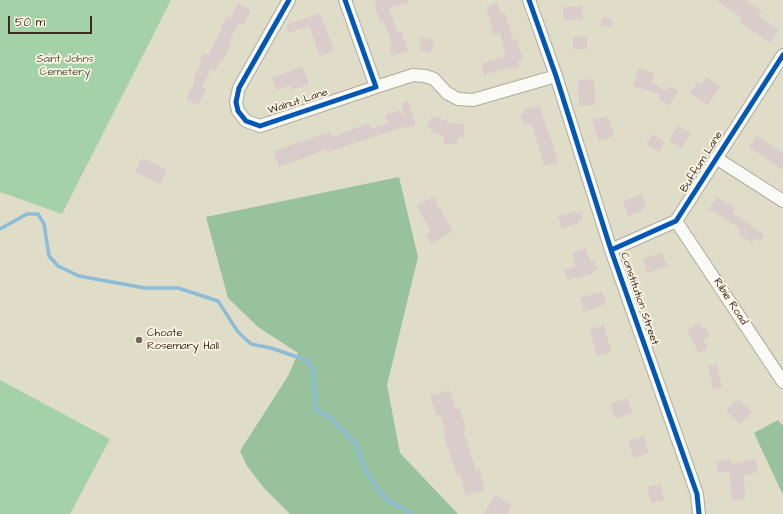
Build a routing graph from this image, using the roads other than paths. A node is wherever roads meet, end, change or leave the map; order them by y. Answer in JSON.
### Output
{"nodes":[{"id":1,"x":289,"y":0,"type":"edge"},
{"id":2,"x":345,"y":0,"type":"edge"},
{"id":3,"x":529,"y":0,"type":"edge"},
{"id":4,"x":783,"y":55,"type":"edge"},
{"id":5,"x":556,"y":76,"type":"junction"},
{"id":6,"x":376,"y":87,"type":"junction"},
{"id":7,"x":716,"y":158,"type":"junction"},
{"id":8,"x":783,"y":201,"type":"edge"},
{"id":9,"x":676,"y":221,"type":"junction"},
{"id":10,"x":611,"y":250,"type":"junction"},
{"id":11,"x":783,"y":382,"type":"edge"},
{"id":12,"x":699,"y":514,"type":"edge"}],
"edges":[{"from":1,"to":6,"type":"street","name":"Walnut Lane"},
{"from":2,"to":6,"type":"street"},
{"from":3,"to":5,"type":"street","name":"Constitution Street"},
{"from":4,"to":7,"type":"street","name":"Buffum Lane"},
{"from":5,"to":6,"type":"street","name":"Walnut Lane"},
{"from":5,"to":10,"type":"street","name":"Constitution Street"},
{"from":7,"to":8,"type":"street"},
{"from":7,"to":9,"type":"street","name":"Buffum Lane"},
{"from":9,"to":10,"type":"street"},
{"from":9,"to":11,"type":"street","name":"Ribie Road"},
{"from":10,"to":12,"type":"street","name":"Constitution Street"}]}
